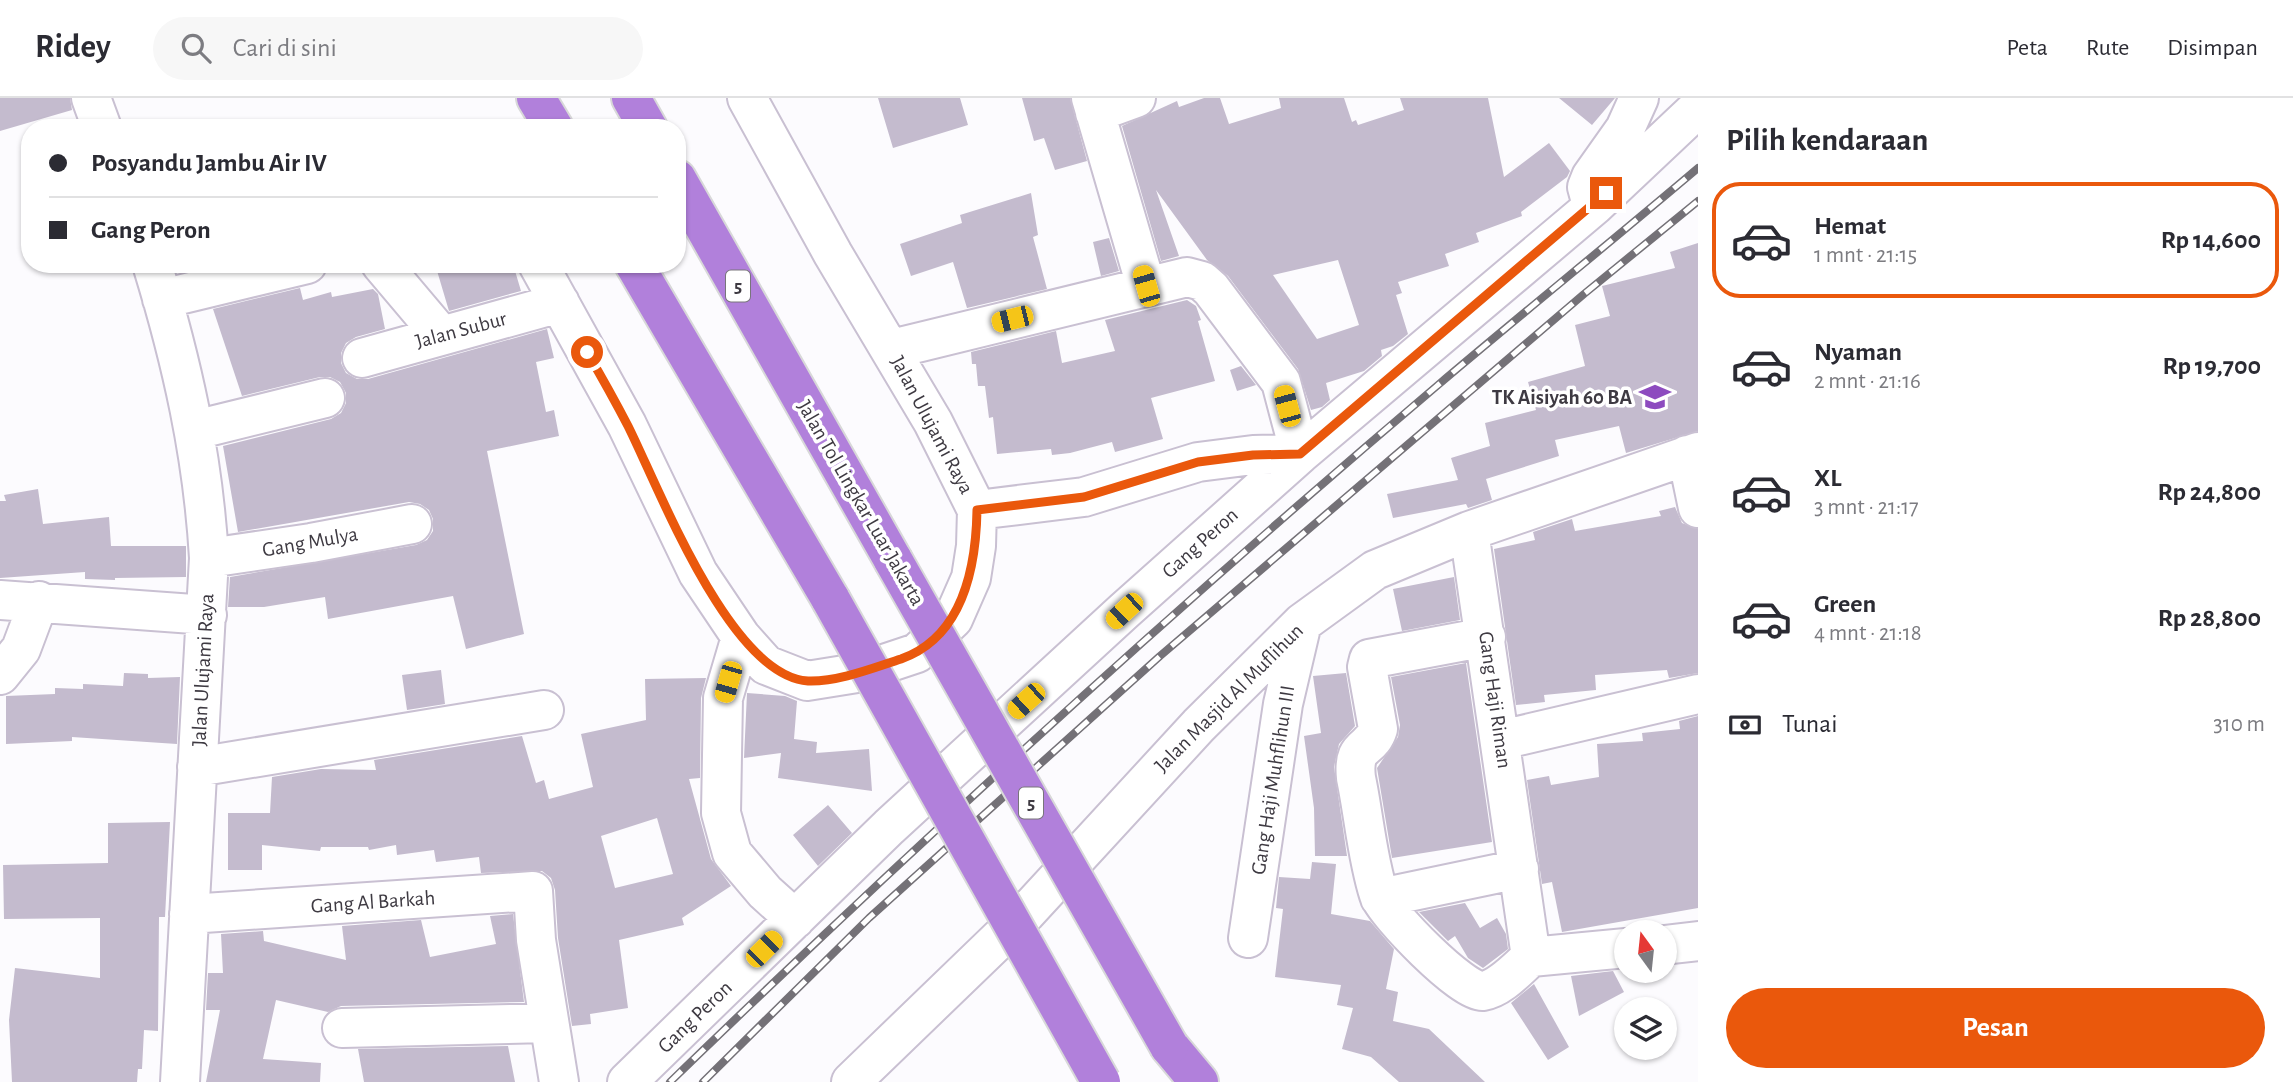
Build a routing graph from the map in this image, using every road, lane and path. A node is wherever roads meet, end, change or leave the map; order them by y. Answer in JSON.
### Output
{"nodes":[{"id":1,"x":91,"y":98,"type":"edge"},
{"id":2,"x":536,"y":98,"type":"edge"},
{"id":3,"x":631,"y":98,"type":"edge"},
{"id":4,"x":747,"y":98,"type":"edge"},
{"id":5,"x":1136,"y":98,"type":"edge"},
{"id":6,"x":1639,"y":98,"type":"edge"},
{"id":7,"x":1093,"y":106,"type":"edge"},
{"id":8,"x":1698,"y":108,"type":"edge"},
{"id":9,"x":99,"y":119,"type":"edge"},
{"id":10,"x":549,"y":119,"type":"edge"},
{"id":11,"x":643,"y":119,"type":"edge"},
{"id":12,"x":686,"y":195,"type":"edge"},
{"id":13,"x":1595,"y":205,"type":"junction"},
{"id":14,"x":228,"y":273,"type":"edge"},
{"id":15,"x":389,"y":273,"type":"edge"},
{"id":16,"x":543,"y":273,"type":"edge"},
{"id":17,"x":639,"y":273,"type":"edge"},
{"id":18,"x":157,"y":281,"type":"edge"},
{"id":19,"x":1146,"y":286,"type":"junction"},
{"id":20,"x":560,"y":303,"type":"junction"},
{"id":21,"x":441,"y":335,"type":"junction"},
{"id":22,"x":892,"y":349,"type":"junction"},
{"id":23,"x":362,"y":358,"type":"dead end"},
{"id":24,"x":326,"y":398,"type":"dead end"},
{"id":25,"x":195,"y":429,"type":"junction"},
{"id":26,"x":1693,"y":453,"type":"edge"},
{"id":27,"x":1300,"y":454,"type":"junction"},
{"id":28,"x":1698,"y":508,"type":"edge"},
{"id":29,"x":977,"y":510,"type":"junction"},
{"id":30,"x":412,"y":524,"type":"dead end"},
{"id":31,"x":1469,"y":531,"type":"junction"},
{"id":32,"x":209,"y":558,"type":"junction"},
{"id":33,"x":0,"y":600,"type":"edge"},
{"id":34,"x":39,"y":601,"type":"junction"},
{"id":35,"x":207,"y":615,"type":"junction"},
{"id":36,"x":1302,"y":623,"type":"junction"},
{"id":37,"x":741,"y":637,"type":"junction"},
{"id":38,"x":1486,"y":637,"type":"junction"},
{"id":39,"x":0,"y":675,"type":"edge"},
{"id":40,"x":1698,"y":694,"type":"edge"},
{"id":41,"x":544,"y":710,"type":"dead end"},
{"id":42,"x":1501,"y":740,"type":"junction"},
{"id":43,"x":197,"y":767,"type":"junction"},
{"id":44,"x":1518,"y":869,"type":"junction"},
{"id":45,"x":1380,"y":898,"type":"junction"},
{"id":46,"x":189,"y":914,"type":"junction"},
{"id":47,"x":795,"y":919,"type":"junction"},
{"id":48,"x":1248,"y":938,"type":"dead end"},
{"id":49,"x":1698,"y":941,"type":"edge"},
{"id":50,"x":1677,"y":943,"type":"edge"},
{"id":51,"x":1614,"y":949,"type":"edge"},
{"id":52,"x":1531,"y":957,"type":"junction"},
{"id":53,"x":547,"y":1023,"type":"junction"},
{"id":54,"x":342,"y":1028,"type":"dead end"},
{"id":55,"x":1169,"y":1046,"type":"junction"},
{"id":56,"x":180,"y":1082,"type":"edge"},
{"id":57,"x":559,"y":1082,"type":"edge"},
{"id":58,"x":627,"y":1082,"type":"edge"},
{"id":59,"x":851,"y":1082,"type":"edge"},
{"id":60,"x":1101,"y":1082,"type":"edge"},
{"id":61,"x":1189,"y":1082,"type":"edge"},
{"id":62,"x":1199,"y":1082,"type":"edge"}],
"edges":[{"from":1,"to":9,"type":"street"},
{"from":2,"to":10,"type":"highway"},
{"from":3,"to":11,"type":"highway"},
{"from":4,"to":22,"type":"street","name":"Jalan Ulujami Raya"},
{"from":5,"to":7,"type":"street"},
{"from":6,"to":13,"type":"street"},
{"from":7,"to":19,"type":"street"},
{"from":8,"to":13,"type":"street","name":"Gang Peron"},
{"from":12,"to":55,"type":"highway","name":"Jalan Tol Lingkar Luar Jakarta","number":"5","bridge":true},
{"from":13,"to":27,"type":"street","name":"Gang Peron"},
{"from":14,"to":18,"type":"street"},
{"from":15,"to":21,"type":"street"},
{"from":16,"to":20,"type":"street","name":"Jalan Ulujami Raya"},
{"from":17,"to":60,"type":"highway","bridge":true},
{"from":18,"to":25,"type":"street","name":"Jalan Ulujami Raya"},
{"from":19,"to":22,"type":"street"},
{"from":19,"to":27,"type":"street"},
{"from":20,"to":21,"type":"street","name":"Jalan Subur"},
{"from":20,"to":37,"type":"street","name":"Jalan Ulujami Raya"},
{"from":21,"to":23,"type":"street","name":"Jalan Subur"},
{"from":22,"to":29,"type":"street","name":"Jalan Ulujami Raya"},
{"from":24,"to":25,"type":"street"},
{"from":25,"to":32,"type":"street","name":"Jalan Ulujami Raya"},
{"from":26,"to":28,"type":"street"},
{"from":26,"to":31,"type":"street","name":"Jalan Masjid Al Muflihun"},
{"from":27,"to":29,"type":"street"},
{"from":27,"to":47,"type":"street","name":"Gang Peron"},
{"from":29,"to":37,"type":"street","name":"Jalan Ulujami Raya"},
{"from":30,"to":32,"type":"street","name":"Gang Mulya"},
{"from":31,"to":36,"type":"street","name":"Jalan Masjid Al Muflihun"},
{"from":31,"to":38,"type":"street","name":"Gang Haji Riman"},
{"from":32,"to":35,"type":"street","name":"Jalan Ulujami Raya"},
{"from":33,"to":34,"type":"street"},
{"from":34,"to":35,"type":"street"},
{"from":34,"to":39,"type":"street"},
{"from":35,"to":43,"type":"street","name":"Jalan Ulujami Raya"},
{"from":36,"to":48,"type":"street","name":"Gang Haji Muhflihun III"},
{"from":36,"to":59,"type":"street","name":"Jalan Masjid Al Muflihun"},
{"from":37,"to":47,"type":"street"},
{"from":38,"to":42,"type":"street","name":"Gang Haji Riman"},
{"from":38,"to":45,"type":"street"},
{"from":40,"to":42,"type":"street"},
{"from":41,"to":43,"type":"street"},
{"from":42,"to":44,"type":"street","name":"Gang Haji Riman"},
{"from":43,"to":46,"type":"street","name":"Jalan Ulujami Raya"},
{"from":44,"to":45,"type":"street"},
{"from":44,"to":52,"type":"street","name":"Gang Haji Riman"},
{"from":45,"to":52,"type":"street"},
{"from":46,"to":53,"type":"street","name":"Gang Al Barkah"},
{"from":46,"to":56,"type":"street","name":"Jalan Ulujami Raya"},
{"from":47,"to":58,"type":"street","name":"Gang Peron"},
{"from":49,"to":50,"type":"street"},
{"from":51,"to":52,"type":"street"},
{"from":53,"to":54,"type":"street"},
{"from":53,"to":57,"type":"street"},
{"from":55,"to":61,"type":"highway","name":"Jalan Tol Lingkar Luar Jakarta","number":"5"},
{"from":55,"to":62,"type":"highway"}]}
